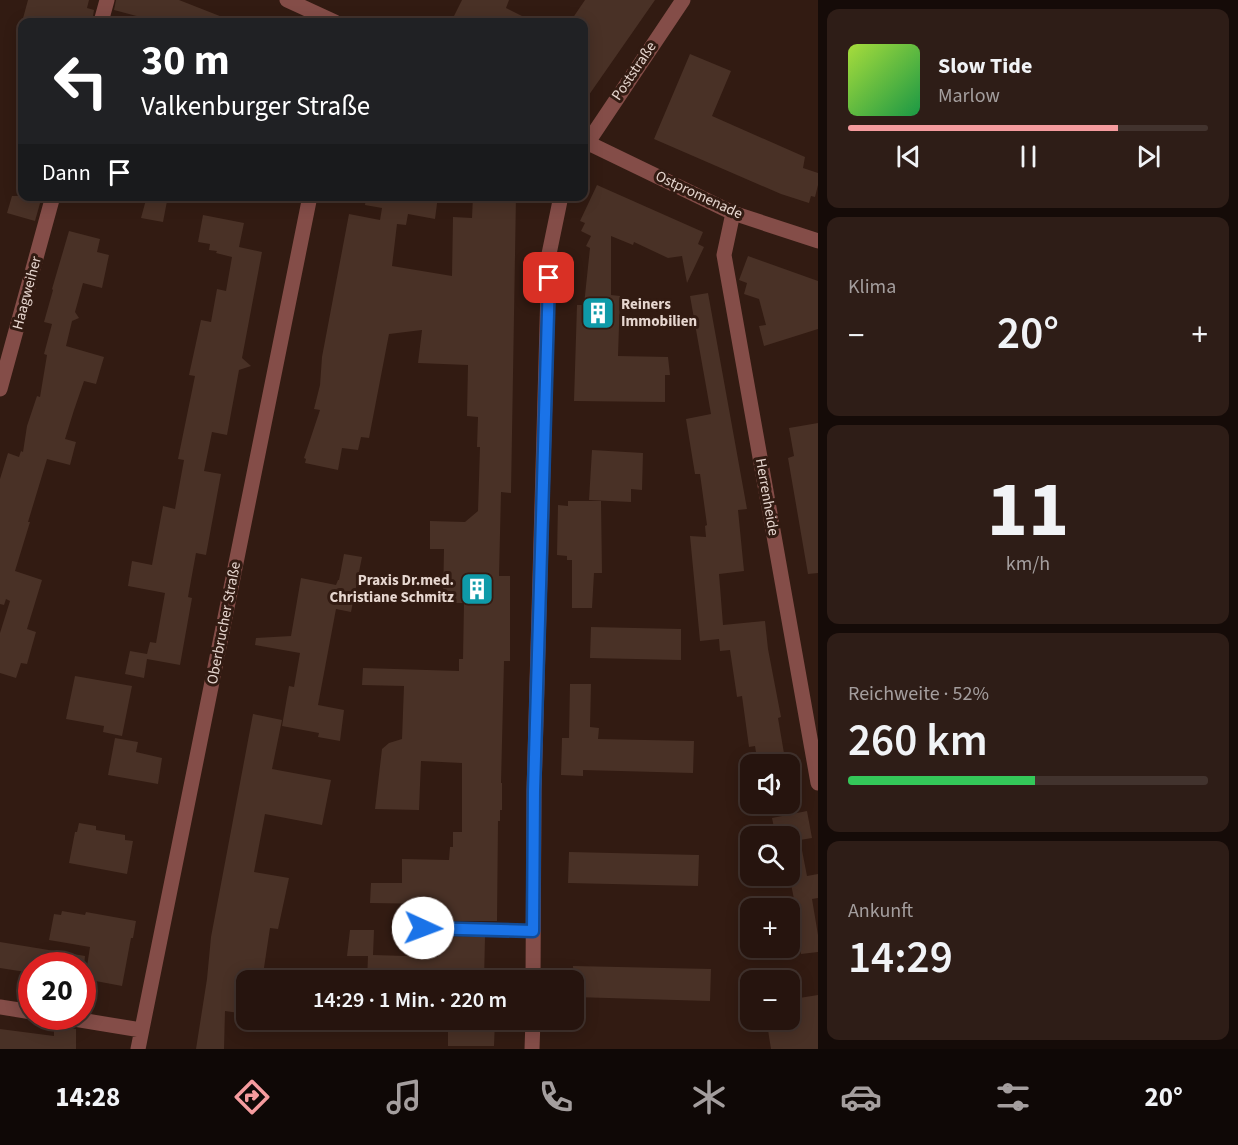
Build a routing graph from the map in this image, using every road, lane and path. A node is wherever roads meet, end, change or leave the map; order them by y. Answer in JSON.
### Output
{"nodes":[{"id":1,"x":107,"y":0,"type":"edge"},
{"id":2,"x":286,"y":0,"type":"edge"},
{"id":3,"x":683,"y":0,"type":"edge"},
{"id":4,"x":102,"y":18,"type":"edge"},
{"id":5,"x":326,"y":18,"type":"edge"},
{"id":6,"x":588,"y":138,"type":"edge"},
{"id":7,"x":588,"y":146,"type":"edge"},
{"id":8,"x":52,"y":201,"type":"edge"},
{"id":9,"x":309,"y":201,"type":"edge"},
{"id":10,"x":560,"y":201,"type":"edge"},
{"id":11,"x":734,"y":213,"type":"junction"},
{"id":12,"x":818,"y":241,"type":"edge"},
{"id":13,"x":0,"y":388,"type":"edge"},
{"id":14,"x":818,"y":783,"type":"edge"},
{"id":15,"x":423,"y":928,"type":"dead end"},
{"id":16,"x":533,"y":931,"type":"junction"},
{"id":17,"x":533,"y":970,"type":"edge"},
{"id":18,"x":0,"y":1007,"type":"edge"},
{"id":19,"x":18,"y":1010,"type":"edge"},
{"id":20,"x":96,"y":1023,"type":"edge"},
{"id":21,"x":141,"y":1030,"type":"junction"},
{"id":22,"x":533,"y":1030,"type":"edge"},
{"id":23,"x":138,"y":1049,"type":"edge"},
{"id":24,"x":532,"y":1049,"type":"edge"}],
"edges":[{"from":1,"to":4,"type":"street"},
{"from":2,"to":5,"type":"street"},
{"from":3,"to":6,"type":"street","name":"Poststraße"},
{"from":7,"to":11,"type":"street","name":"Ostpromenade"},
{"from":8,"to":13,"type":"street","name":"Haagweiher"},
{"from":9,"to":21,"type":"street","name":"Oberbrucher Straße"},
{"from":10,"to":16,"type":"street"},
{"from":11,"to":12,"type":"street","name":"Ostpromenade"},
{"from":11,"to":14,"type":"street","name":"Herrenheide"},
{"from":15,"to":16,"type":"lane"},
{"from":16,"to":17,"type":"street"},
{"from":18,"to":19,"type":"street"},
{"from":20,"to":21,"type":"street"},
{"from":21,"to":23,"type":"street","name":"Oberbrucher Straße"},
{"from":22,"to":24,"type":"street"}]}
